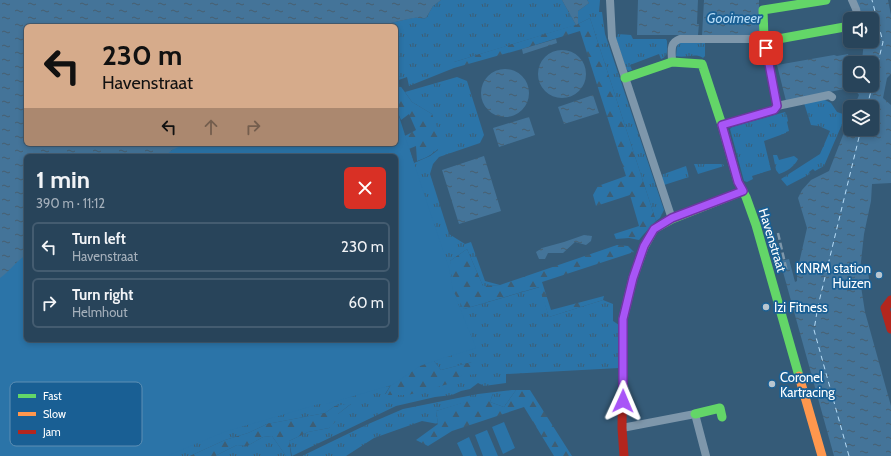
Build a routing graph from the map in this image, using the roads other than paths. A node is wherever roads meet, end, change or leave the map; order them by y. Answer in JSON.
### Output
{"nodes":[{"id":1,"x":610,"y":0,"type":"edge"},
{"id":2,"x":826,"y":0,"type":"edge"},
{"id":3,"x":852,"y":0,"type":"edge"},
{"id":4,"x":857,"y":12,"type":"edge"},
{"id":5,"x":843,"y":27,"type":"edge"},
{"id":6,"x":764,"y":39,"type":"junction"},
{"id":7,"x":672,"y":62,"type":"junction"},
{"id":8,"x":624,"y":78,"type":"junction"},
{"id":9,"x":832,"y":97,"type":"dead end"},
{"id":10,"x":777,"y":106,"type":"junction"},
{"id":11,"x":722,"y":125,"type":"junction"},
{"id":12,"x":743,"y":191,"type":"junction"},
{"id":13,"x":672,"y":218,"type":"junction"},
{"id":14,"x":891,"y":300,"type":"edge"},
{"id":15,"x":891,"y":329,"type":"edge"},
{"id":16,"x":695,"y":414,"type":"junction"},
{"id":17,"x":722,"y":418,"type":"dead end"},
{"id":18,"x":622,"y":428,"type":"junction"},
{"id":19,"x":624,"y":456,"type":"edge"},
{"id":20,"x":706,"y":456,"type":"edge"},
{"id":21,"x":822,"y":456,"type":"edge"}],
"edges":[{"from":1,"to":8,"type":"street"},
{"from":2,"to":6,"type":"street"},
{"from":3,"to":4,"type":"street"},
{"from":5,"to":6,"type":"street"},
{"from":6,"to":7,"type":"street"},
{"from":6,"to":10,"type":"street"},
{"from":7,"to":8,"type":"street"},
{"from":7,"to":11,"type":"street","name":"Havenstraat"},
{"from":8,"to":13,"type":"street"},
{"from":9,"to":10,"type":"street"},
{"from":10,"to":11,"type":"street"},
{"from":11,"to":12,"type":"street","name":"Havenstraat"},
{"from":12,"to":13,"type":"street"},
{"from":12,"to":21,"type":"street","name":"Havenstraat"},
{"from":13,"to":18,"type":"street"},
{"from":14,"to":15,"type":"street"},
{"from":16,"to":17,"type":"street"},
{"from":16,"to":18,"type":"street"},
{"from":16,"to":20,"type":"street"},
{"from":18,"to":19,"type":"street"}]}
